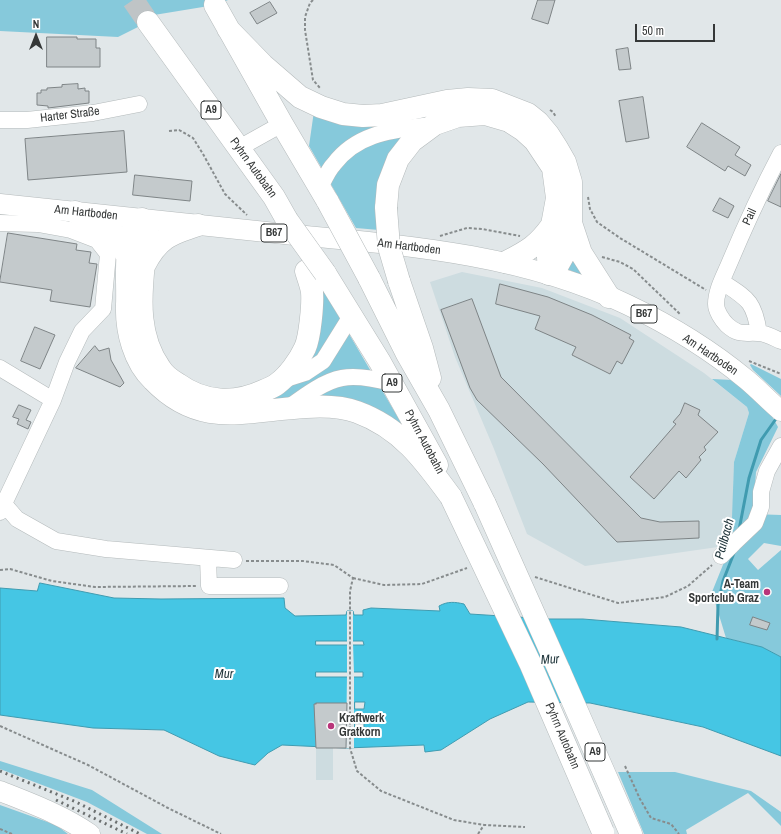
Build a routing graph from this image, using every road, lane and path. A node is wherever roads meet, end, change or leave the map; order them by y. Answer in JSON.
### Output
{"nodes":[{"id":1,"x":313,"y":0,"type":"edge"},
{"id":2,"x":215,"y":5,"type":"dead end"},
{"id":3,"x":148,"y":22,"type":"tunnel mouth"},
{"id":4,"x":228,"y":29,"type":"junction"},
{"id":5,"x":326,"y":91,"type":"dead end"},
{"id":6,"x":139,"y":104,"type":"dead end"},
{"id":7,"x":548,"y":109,"type":"dead end"},
{"id":8,"x":0,"y":120,"type":"edge"},
{"id":9,"x":559,"y":123,"type":"dead end"},
{"id":10,"x":282,"y":124,"type":"junction"},
{"id":11,"x":434,"y":124,"type":"junction"},
{"id":12,"x":169,"y":131,"type":"dead end"},
{"id":13,"x":239,"y":148,"type":"junction"},
{"id":14,"x":781,"y":153,"type":"edge"},
{"id":15,"x":324,"y":195,"type":"junction"},
{"id":16,"x":588,"y":195,"type":"dead end"},
{"id":17,"x":0,"y":204,"type":"edge"},
{"id":18,"x":75,"y":212,"type":"junction"},
{"id":19,"x":250,"y":218,"type":"dead end"},
{"id":20,"x":142,"y":219,"type":"junction"},
{"id":21,"x":0,"y":223,"type":"edge"},
{"id":22,"x":561,"y":224,"type":"junction"},
{"id":23,"x":198,"y":225,"type":"junction"},
{"id":24,"x":447,"y":233,"type":"dead end"},
{"id":25,"x":524,"y":237,"type":"dead end"},
{"id":26,"x":601,"y":256,"type":"dead end"},
{"id":27,"x":506,"y":262,"type":"junction"},
{"id":28,"x":136,"y":263,"type":"junction"},
{"id":29,"x":315,"y":272,"type":"junction"},
{"id":30,"x":549,"y":274,"type":"junction"},
{"id":31,"x":722,"y":282,"type":"junction"},
{"id":32,"x":657,"y":292,"type":"dead end"},
{"id":33,"x":609,"y":297,"type":"junction"},
{"id":34,"x":716,"y":305,"type":"junction"},
{"id":35,"x":351,"y":316,"type":"junction"},
{"id":36,"x":759,"y":333,"type":"junction"},
{"id":37,"x":781,"y":341,"type":"edge"},
{"id":38,"x":0,"y":368,"type":"edge"},
{"id":39,"x":281,"y":380,"type":"junction"},
{"id":40,"x":392,"y":383,"type":"junction"},
{"id":41,"x":53,"y":400,"type":"junction"},
{"id":42,"x":288,"y":408,"type":"junction"},
{"id":43,"x":439,"y":410,"type":"junction"},
{"id":44,"x":779,"y":410,"type":"edge"},
{"id":45,"x":781,"y":446,"type":"edge"},
{"id":46,"x":451,"y":497,"type":"junction"},
{"id":47,"x":4,"y":498,"type":"edge"},
{"id":48,"x":721,"y":556,"type":"joint"},
{"id":49,"x":208,"y":558,"type":"junction"},
{"id":50,"x":234,"y":560,"type":"joint"},
{"id":51,"x":0,"y":570,"type":"edge"},
{"id":52,"x":209,"y":586,"type":"junction"},
{"id":53,"x":280,"y":586,"type":"dead end"},
{"id":54,"x":648,"y":599,"type":"dead end"},
{"id":55,"x":0,"y":726,"type":"edge"},
{"id":56,"x":625,"y":766,"type":"dead end"},
{"id":57,"x":0,"y":791,"type":"edge"},
{"id":58,"x":484,"y":825,"type":"junction"},
{"id":59,"x":525,"y":827,"type":"dead end"},
{"id":60,"x":0,"y":829,"type":"edge"},
{"id":61,"x":603,"y":833,"type":"edge"},
{"id":62,"x":12,"y":834,"type":"edge"},
{"id":63,"x":90,"y":834,"type":"edge"},
{"id":64,"x":222,"y":834,"type":"edge"},
{"id":65,"x":478,"y":834,"type":"edge"},
{"id":66,"x":631,"y":834,"type":"edge"},
{"id":67,"x":679,"y":834,"type":"edge"}],
"edges":[{"from":1,"to":5,"type":"path"},
{"from":2,"to":4,"type":"highway","name":"Pyhrn Autobahn","number":"A9"},
{"from":3,"to":13,"type":"highway","name":"Pyhrn Autobahn","number":"A9"},
{"from":4,"to":10,"type":"highway","name":"Pyhrn Autobahn","number":"A9"},
{"from":4,"to":22,"type":"highway"},
{"from":6,"to":8,"type":"street","name":"Harter Straße"},
{"from":7,"to":9,"type":"path"},
{"from":10,"to":13,"type":"street"},
{"from":10,"to":15,"type":"highway","name":"Pyhrn Autobahn","number":"A9"},
{"from":11,"to":15,"type":"street"},
{"from":11,"to":22,"type":"highway"},
{"from":11,"to":43,"type":"highway","bridge":true},
{"from":12,"to":19,"type":"path"},
{"from":13,"to":29,"type":"highway","name":"Pyhrn Autobahn","number":"A9","bridge":true},
{"from":14,"to":31,"type":"street","name":"Pail"},
{"from":15,"to":43,"type":"highway","name":"Pyhrn Autobahn","number":"A9","bridge":true},
{"from":16,"to":34,"type":"path"},
{"from":17,"to":18,"type":"main road","name":"Am Hartboden","number":"B67"},
{"from":18,"to":20,"type":"main road","name":"Am Hartboden","number":"B67"},
{"from":18,"to":28,"type":"highway"},
{"from":20,"to":23,"type":"main road","name":"Am Hartboden","number":"B67"},
{"from":20,"to":28,"type":"highway"},
{"from":21,"to":41,"type":"street","name":"Am Hartboden"},
{"from":22,"to":27,"type":"highway"},
{"from":22,"to":30,"type":"highway"},
{"from":22,"to":33,"type":"highway"},
{"from":23,"to":27,"type":"main road","name":"Am Hartboden","number":"B67"},
{"from":23,"to":28,"type":"highway"},
{"from":24,"to":25,"type":"path"},
{"from":26,"to":32,"type":"path"},
{"from":27,"to":30,"type":"main road","name":"Am Hartboden","number":"B67"},
{"from":28,"to":39,"type":"highway"},
{"from":28,"to":42,"type":"highway"},
{"from":29,"to":35,"type":"highway","name":"Pyhrn Autobahn","number":"A9"},
{"from":29,"to":39,"type":"highway"},
{"from":30,"to":33,"type":"main road","name":"Am Hartboden","number":"B67"},
{"from":31,"to":34,"type":"street","name":"Pail"},
{"from":31,"to":36,"type":"street"},
{"from":33,"to":44,"type":"main road","name":"Am Hartboden","number":"B67"},
{"from":34,"to":36,"type":"street"},
{"from":35,"to":39,"type":"street"},
{"from":35,"to":40,"type":"highway","name":"Pyhrn Autobahn","number":"A9"},
{"from":36,"to":37,"type":"street"},
{"from":38,"to":41,"type":"street"},
{"from":40,"to":42,"type":"street"},
{"from":40,"to":46,"type":"highway","name":"Pyhrn Autobahn","number":"A9"},
{"from":41,"to":47,"type":"street","name":"Am Hartboden"},
{"from":42,"to":46,"type":"highway"},
{"from":43,"to":66,"type":"highway","name":"Pyhrn Autobahn","number":"A9","bridge":true},
{"from":45,"to":48,"type":"street"},
{"from":46,"to":61,"type":"highway","name":"Pyhrn Autobahn","number":"A9","bridge":true},
{"from":47,"to":49,"type":"street"},
{"from":48,"to":54,"type":"path"},
{"from":49,"to":50,"type":"street"},
{"from":49,"to":52,"type":"street"},
{"from":50,"to":58,"type":"path"},
{"from":51,"to":52,"type":"path"},
{"from":52,"to":53,"type":"street"},
{"from":55,"to":64,"type":"path"},
{"from":56,"to":67,"type":"path"},
{"from":57,"to":63,"type":"main road"},
{"from":58,"to":59,"type":"path"},
{"from":58,"to":65,"type":"path"},
{"from":60,"to":62,"type":"path"}]}
